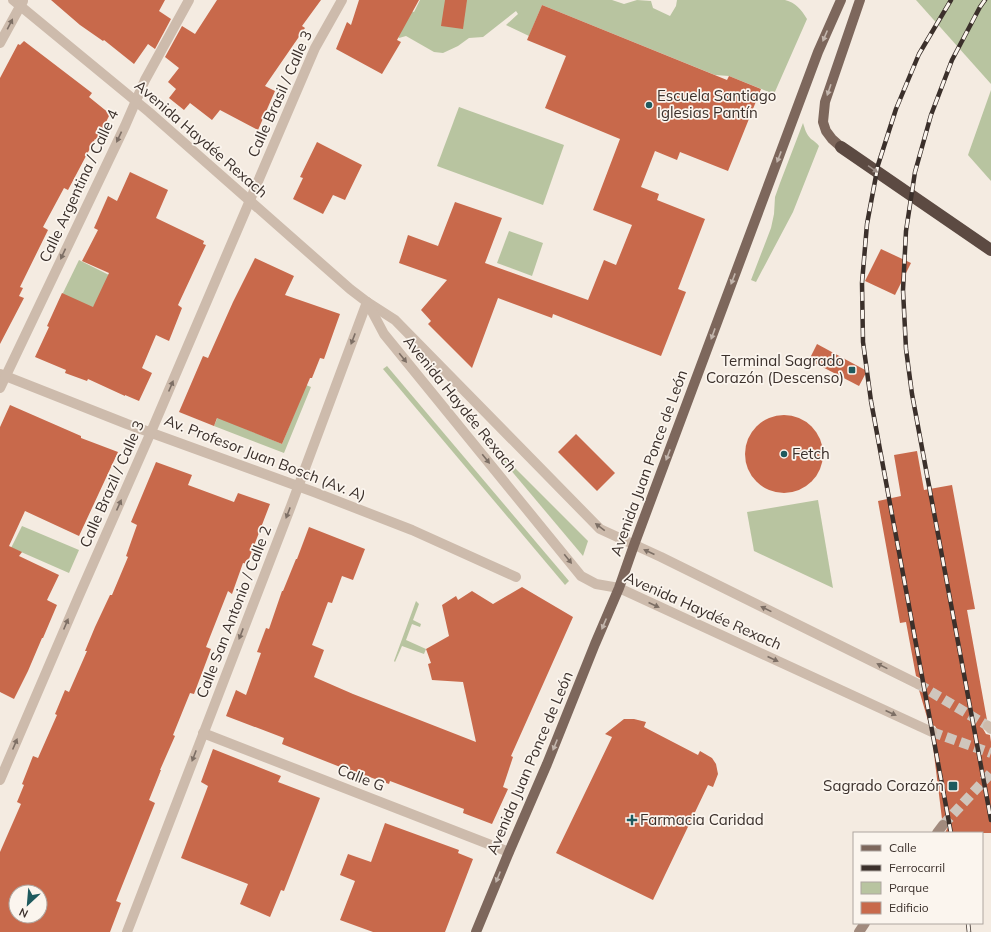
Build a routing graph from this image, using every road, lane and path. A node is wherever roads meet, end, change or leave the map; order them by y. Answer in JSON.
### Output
{"nodes":[{"id":1,"x":189,"y":0,"type":"edge"},
{"id":2,"x":342,"y":0,"type":"edge"},
{"id":3,"x":841,"y":0,"type":"edge"},
{"id":4,"x":860,"y":0,"type":"edge"},
{"id":5,"x":19,"y":2,"type":"edge"},
{"id":6,"x":0,"y":43,"type":"edge"},
{"id":7,"x":135,"y":101,"type":"junction"},
{"id":8,"x":841,"y":147,"type":"joint"},
{"id":9,"x":250,"y":201,"type":"junction"},
{"id":10,"x":991,"y":250,"type":"edge"},
{"id":11,"x":367,"y":302,"type":"junction"},
{"id":12,"x":3,"y":375,"type":"edge"},
{"id":13,"x":0,"y":388,"type":"edge"},
{"id":14,"x":152,"y":432,"type":"junction"},
{"id":15,"x":298,"y":486,"type":"junction"},
{"id":16,"x":634,"y":545,"type":"junction"},
{"id":17,"x":516,"y":577,"type":"dead end"},
{"id":18,"x":619,"y":588,"type":"junction"},
{"id":19,"x":918,"y":684,"type":"tunnel mouth"},
{"id":20,"x":932,"y":732,"type":"tunnel mouth"},
{"id":21,"x":203,"y":733,"type":"junction"},
{"id":22,"x":0,"y":780,"type":"edge"},
{"id":23,"x":508,"y":852,"type":"junction"},
{"id":24,"x":127,"y":932,"type":"edge"},
{"id":25,"x":476,"y":932,"type":"edge"}],
"edges":[{"from":1,"to":7,"type":"street","name":"Calle Argentina / Calle 4"},
{"from":2,"to":9,"type":"street","name":"Calle Brasil / Calle 3"},
{"from":3,"to":16,"type":"main road","name":"Avenida Juan Ponce de León","one_way":true},
{"from":4,"to":8,"type":"main road","one_way":true},
{"from":6,"to":5,"type":"street","one_way":true},
{"from":5,"to":7,"type":"street","name":"Avenida Haydée Rexach"},
{"from":7,"to":9,"type":"street","name":"Avenida Haydée Rexach"},
{"from":7,"to":12,"type":"street","name":"Calle Argentina / Calle 4","one_way":true},
{"from":8,"to":10,"type":"highway","one_way":true},
{"from":9,"to":11,"type":"street","name":"Avenida Haydée Rexach"},
{"from":14,"to":9,"type":"street","name":"Calle Brazil / Calle 3","one_way":true},
{"from":11,"to":15,"type":"street","name":"Calle San Antonio / Calle 2","one_way":true},
{"from":16,"to":11,"type":"street","name":"Avenida Haydée Rexach","one_way":true},
{"from":11,"to":18,"type":"street","name":"Avenida Haydée Rexach","one_way":true},
{"from":12,"to":13,"type":"street","name":"Calle Argentina / Calle 4"},
{"from":12,"to":14,"type":"street","name":"Av. Profesor Juan Bosch (Av. A)"},
{"from":14,"to":15,"type":"street","name":"Av. Profesor Juan Bosch (Av. A)"},
{"from":22,"to":14,"type":"street","name":"Calle Brazil / Calle 3","one_way":true},
{"from":15,"to":17,"type":"street","name":"Av. Profesor Juan Bosch (Av. A)"},
{"from":15,"to":21,"type":"street","name":"Calle San Antonio / Calle 2","one_way":true},
{"from":16,"to":18,"type":"main road","name":"Avenida Juan Ponce de León"},
{"from":19,"to":16,"type":"street","name":"Avenida Haydée Rexach","one_way":true},
{"from":18,"to":20,"type":"street","name":"Avenida Haydée Rexach","one_way":true},
{"from":18,"to":23,"type":"main road","name":"Avenida Juan Ponce de León","one_way":true},
{"from":21,"to":23,"type":"street","name":"Calle G"},
{"from":21,"to":24,"type":"street","name":"Calle San Antonio / Calle 2","one_way":true},
{"from":23,"to":25,"type":"main road","name":"Avenida Juan Ponce de León","one_way":true}]}
